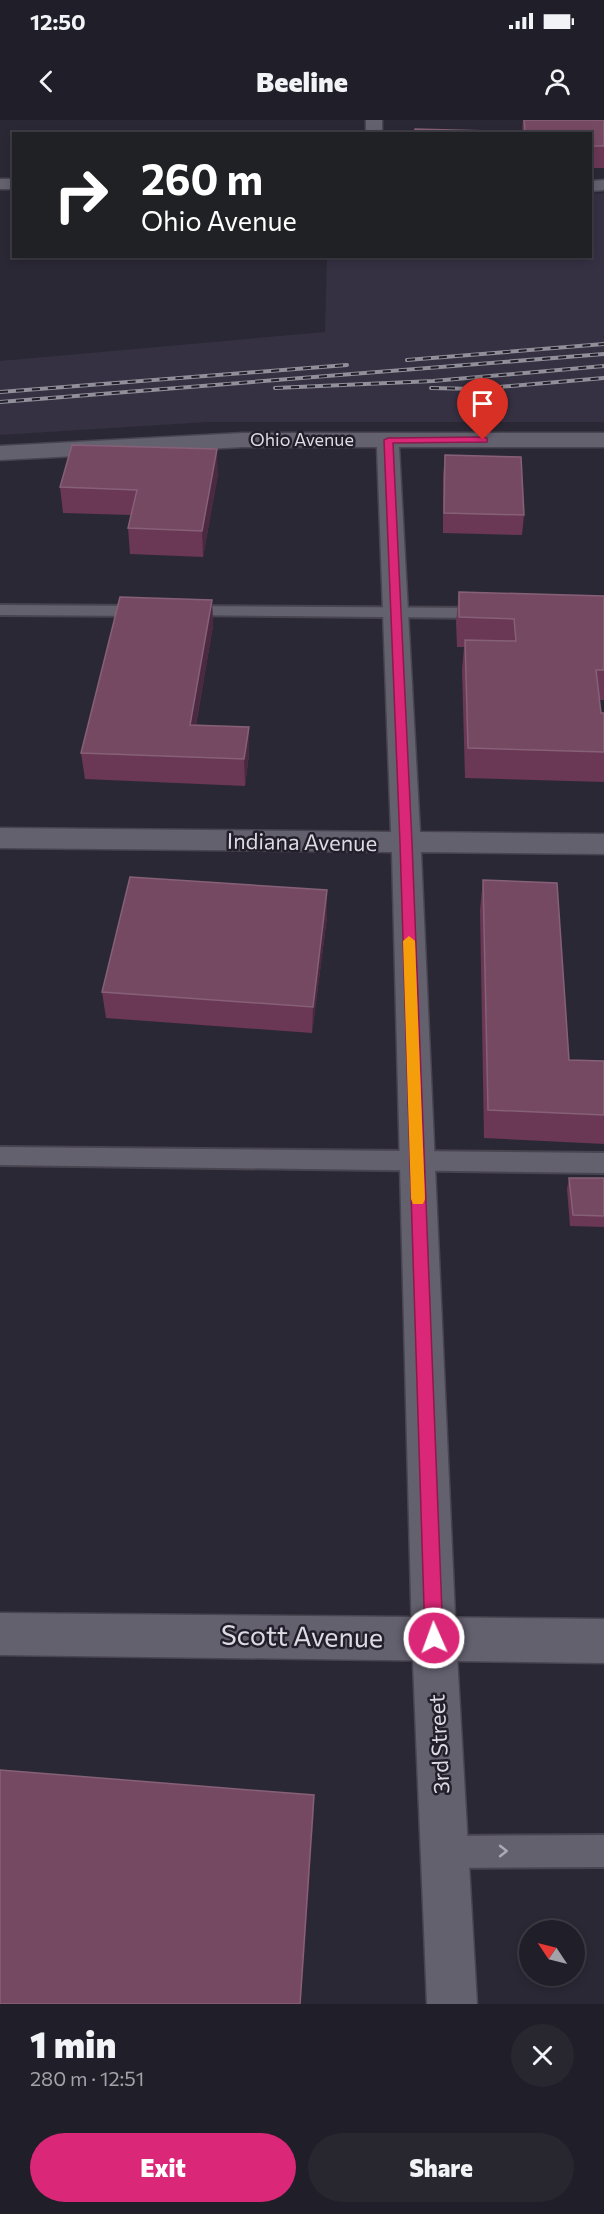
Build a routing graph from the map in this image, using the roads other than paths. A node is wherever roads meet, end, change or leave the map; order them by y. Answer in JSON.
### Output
{"nodes":[{"id":1,"x":388,"y":440,"type":"junction"},
{"id":2,"x":604,"y":440,"type":"edge"},
{"id":3,"x":0,"y":453,"type":"edge"},
{"id":4,"x":0,"y":610,"type":"edge"},
{"id":5,"x":396,"y":613,"type":"junction"},
{"id":6,"x":500,"y":614,"type":"edge"},
{"id":7,"x":0,"y":838,"type":"edge"},
{"id":8,"x":406,"y":843,"type":"junction"},
{"id":9,"x":604,"y":844,"type":"edge"},
{"id":10,"x":0,"y":1156,"type":"edge"},
{"id":11,"x":417,"y":1161,"type":"junction"},
{"id":12,"x":604,"y":1163,"type":"edge"},
{"id":13,"x":0,"y":1634,"type":"edge"},
{"id":14,"x":434,"y":1638,"type":"junction"},
{"id":15,"x":604,"y":1641,"type":"edge"},
{"id":16,"x":604,"y":1851,"type":"edge"},
{"id":17,"x":444,"y":1852,"type":"junction"},
{"id":18,"x":452,"y":2004,"type":"edge"}],
"edges":[{"from":1,"to":2,"type":"street","name":"Ohio Avenue"},
{"from":1,"to":3,"type":"street","name":"Ohio Avenue"},
{"from":1,"to":5,"type":"street","name":"3rd Street"},
{"from":4,"to":5,"type":"lane"},
{"from":5,"to":6,"type":"lane"},
{"from":5,"to":8,"type":"street","name":"3rd Street"},
{"from":7,"to":8,"type":"street","name":"Indiana Avenue"},
{"from":8,"to":9,"type":"street","name":"Indiana Avenue"},
{"from":8,"to":11,"type":"street","name":"3rd Street"},
{"from":10,"to":11,"type":"lane"},
{"from":11,"to":12,"type":"lane"},
{"from":11,"to":14,"type":"street","name":"3rd Street"},
{"from":13,"to":14,"type":"street","name":"Scott Avenue"},
{"from":14,"to":15,"type":"street","name":"Scott Avenue"},
{"from":14,"to":17,"type":"street","name":"3rd Street"},
{"from":17,"to":16,"type":"lane","one_way":true},
{"from":17,"to":18,"type":"street","name":"3rd Street"}]}
